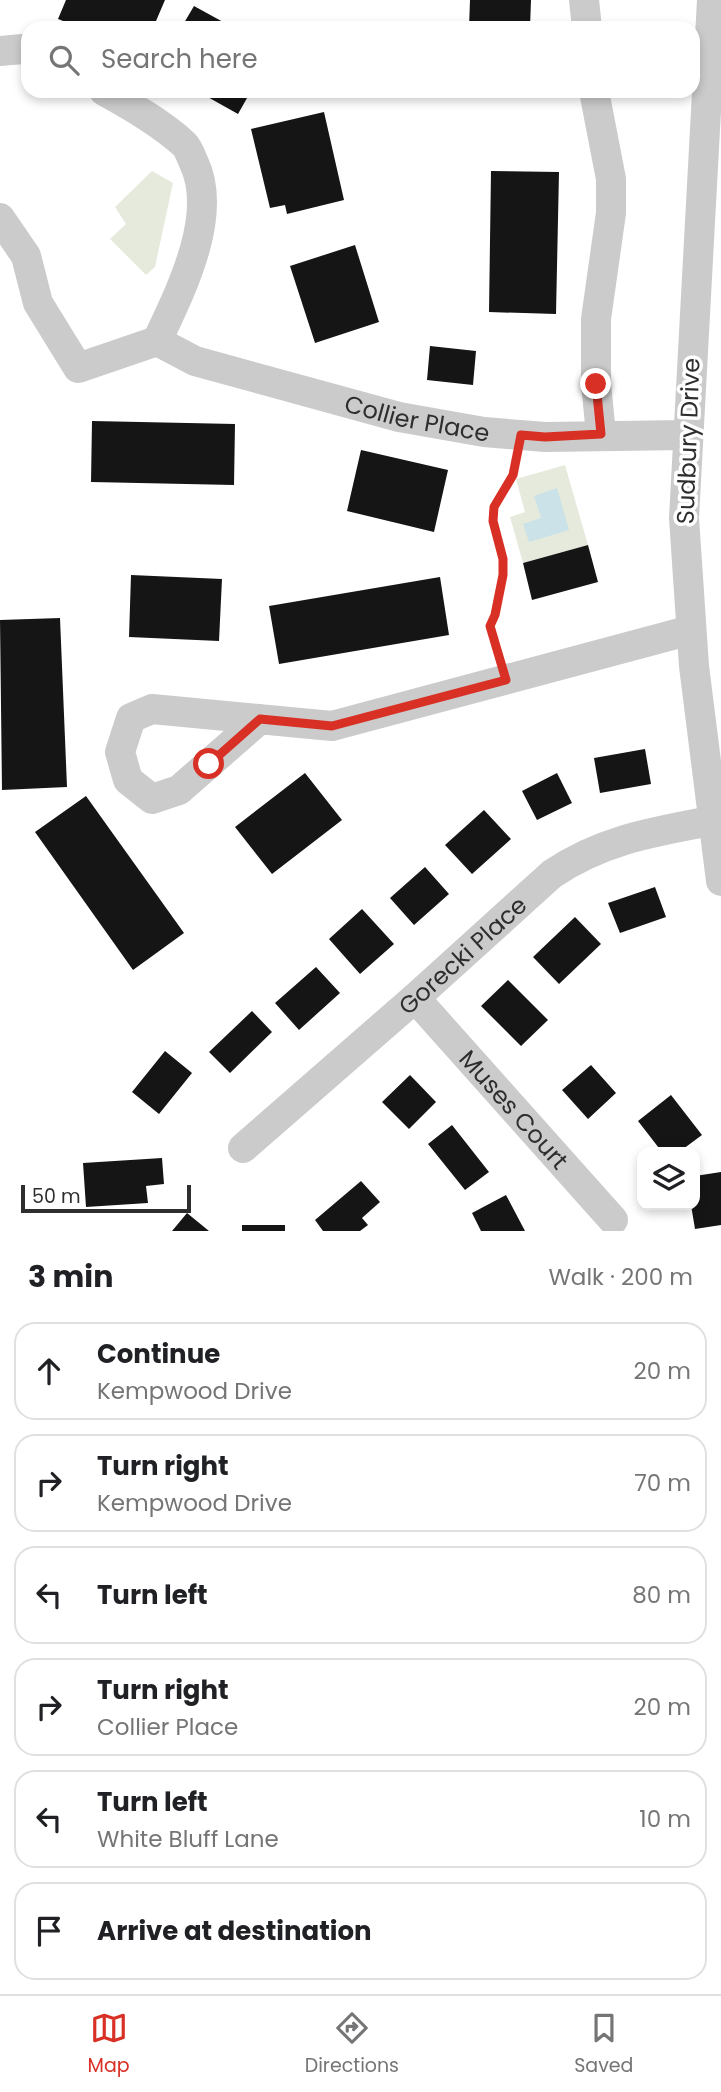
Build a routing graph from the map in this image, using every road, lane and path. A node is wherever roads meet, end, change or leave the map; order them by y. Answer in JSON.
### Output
{"nodes":[{"id":1,"x":584,"y":0,"type":"edge"},
{"id":2,"x":712,"y":0,"type":"edge"},
{"id":3,"x":586,"y":21,"type":"edge"},
{"id":4,"x":21,"y":48,"type":"edge"},
{"id":5,"x":0,"y":51,"type":"edge"},
{"id":6,"x":116,"y":98,"type":"edge"},
{"id":7,"x":595,"y":98,"type":"edge"},
{"id":8,"x":0,"y":218,"type":"edge"},
{"id":9,"x":157,"y":341,"type":"junction"},
{"id":10,"x":601,"y":434,"type":"junction"},
{"id":11,"x":521,"y":435,"type":"junction"},
{"id":12,"x":687,"y":435,"type":"junction"},
{"id":13,"x":691,"y":630,"type":"junction"},
{"id":14,"x":506,"y":680,"type":"junction"},
{"id":15,"x":260,"y":719,"type":"dead end"},
{"id":16,"x":716,"y":820,"type":"edge"},
{"id":17,"x":721,"y":881,"type":"edge"},
{"id":18,"x":415,"y":998,"type":"junction"},
{"id":19,"x":243,"y":1148,"type":"dead end"},
{"id":20,"x":613,"y":1220,"type":"dead end"}],
"edges":[{"from":1,"to":3,"type":"street"},
{"from":2,"to":12,"type":"street","name":"Sudbury Drive"},
{"from":4,"to":5,"type":"street"},
{"from":6,"to":9,"type":"street"},
{"from":7,"to":10,"type":"street"},
{"from":8,"to":9,"type":"street"},
{"from":9,"to":11,"type":"street","name":"Collier Place"},
{"from":10,"to":11,"type":"street","name":"Collier Place"},
{"from":10,"to":12,"type":"street","name":"Collier Place"},
{"from":11,"to":14,"type":"path"},
{"from":12,"to":13,"type":"street","name":"Sudbury Drive"},
{"from":13,"to":14,"type":"street"},
{"from":13,"to":16,"type":"street","name":"Sudbury Drive"},
{"from":14,"to":15,"type":"street"},
{"from":16,"to":17,"type":"street","name":"Sudbury Drive"},
{"from":16,"to":18,"type":"street","name":"Gorecki Place"},
{"from":18,"to":19,"type":"street","name":"Gorecki Place"},
{"from":18,"to":20,"type":"street","name":"Muses Court"}]}
